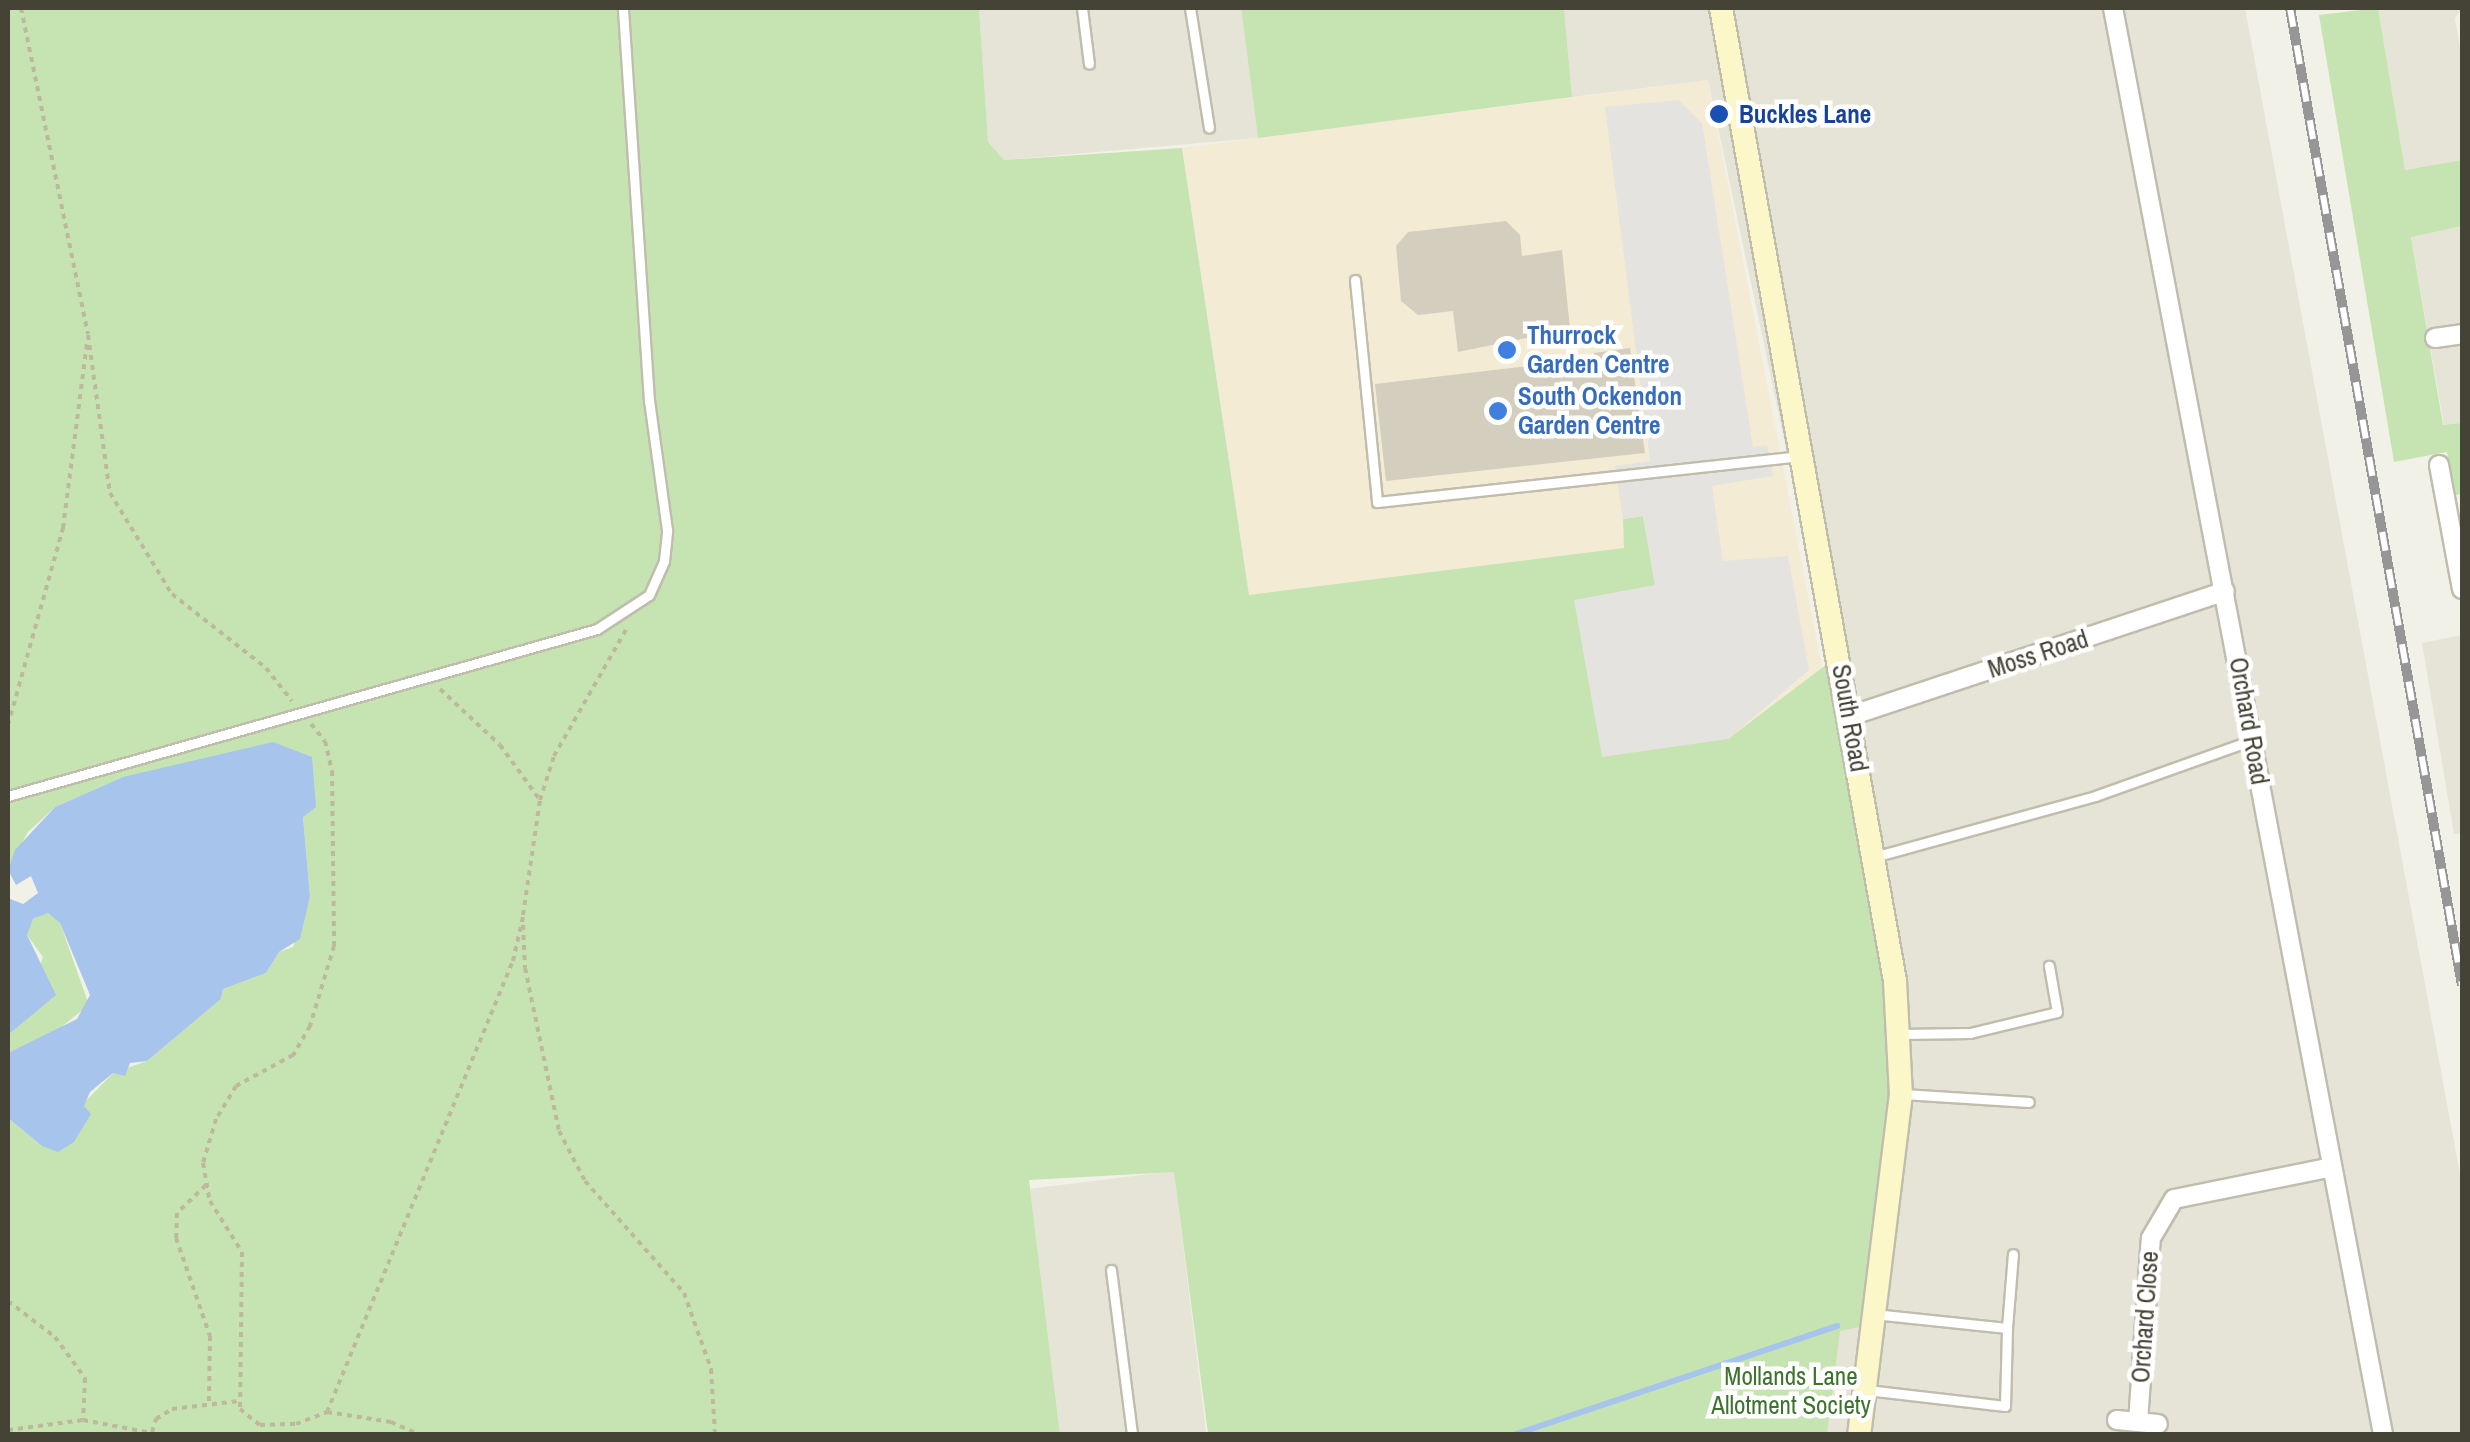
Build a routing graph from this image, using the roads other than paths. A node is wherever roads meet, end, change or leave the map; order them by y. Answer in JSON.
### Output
{"nodes":[{"id":1,"x":623,"y":8,"type":"edge"},
{"id":2,"x":1082,"y":8,"type":"edge"},
{"id":3,"x":1190,"y":8,"type":"edge"},
{"id":4,"x":1721,"y":8,"type":"edge"},
{"id":5,"x":2113,"y":8,"type":"edge"},
{"id":6,"x":1089,"y":64,"type":"dead end"},
{"id":7,"x":1209,"y":128,"type":"dead end"},
{"id":8,"x":1354,"y":280,"type":"dead end"},
{"id":9,"x":2462,"y":334,"type":"edge"},
{"id":10,"x":2435,"y":338,"type":"dead end"},
{"id":11,"x":1801,"y":456,"type":"junction"},
{"id":12,"x":2439,"y":466,"type":"dead end"},
{"id":13,"x":2462,"y":589,"type":"edge"},
{"id":14,"x":2225,"y":591,"type":"junction"},
{"id":15,"x":1850,"y":716,"type":"junction"},
{"id":16,"x":2252,"y":740,"type":"junction"},
{"id":17,"x":8,"y":796,"type":"edge"},
{"id":18,"x":1874,"y":857,"type":"junction"},
{"id":19,"x":2049,"y":966,"type":"dead end"},
{"id":20,"x":1898,"y":1034,"type":"junction"},
{"id":21,"x":1901,"y":1094,"type":"junction"},
{"id":22,"x":2029,"y":1102,"type":"dead end"},
{"id":23,"x":2332,"y":1167,"type":"junction"},
{"id":24,"x":2013,"y":1254,"type":"dead end"},
{"id":25,"x":1111,"y":1270,"type":"dead end"},
{"id":26,"x":1874,"y":1314,"type":"junction"},
{"id":27,"x":2006,"y":1328,"type":"junction"},
{"id":28,"x":1865,"y":1390,"type":"junction"},
{"id":29,"x":2117,"y":1420,"type":"dead end"},
{"id":30,"x":2138,"y":1422,"type":"junction"},
{"id":31,"x":2158,"y":1424,"type":"dead end"},
{"id":32,"x":1132,"y":1434,"type":"edge"},
{"id":33,"x":1859,"y":1434,"type":"edge"},
{"id":34,"x":2383,"y":1434,"type":"edge"}],
"edges":[{"from":1,"to":17,"type":"lane"},
{"from":2,"to":6,"type":"lane"},
{"from":3,"to":7,"type":"lane"},
{"from":4,"to":11,"type":"main road","name":"South Road"},
{"from":5,"to":14,"type":"street","name":"Orchard Road"},
{"from":8,"to":11,"type":"lane"},
{"from":9,"to":10,"type":"street"},
{"from":11,"to":15,"type":"main road","name":"South Road"},
{"from":12,"to":13,"type":"street"},
{"from":14,"to":15,"type":"street","name":"Moss Road"},
{"from":14,"to":16,"type":"street","name":"Orchard Road"},
{"from":15,"to":18,"type":"main road","name":"South Road"},
{"from":16,"to":18,"type":"lane"},
{"from":16,"to":23,"type":"street","name":"Orchard Road"},
{"from":18,"to":20,"type":"main road","name":"South Road"},
{"from":19,"to":20,"type":"lane"},
{"from":20,"to":21,"type":"main road","name":"South Road"},
{"from":21,"to":22,"type":"lane"},
{"from":21,"to":26,"type":"main road","name":"South Road"},
{"from":23,"to":30,"type":"street","name":"Orchard Close"},
{"from":23,"to":34,"type":"street","name":"Orchard Road"},
{"from":24,"to":27,"type":"lane"},
{"from":25,"to":32,"type":"lane"},
{"from":26,"to":27,"type":"lane"},
{"from":26,"to":28,"type":"main road","name":"South Road"},
{"from":27,"to":28,"type":"lane"},
{"from":28,"to":33,"type":"main road","name":"South Road"},
{"from":29,"to":30,"type":"street"},
{"from":30,"to":31,"type":"street"}]}
